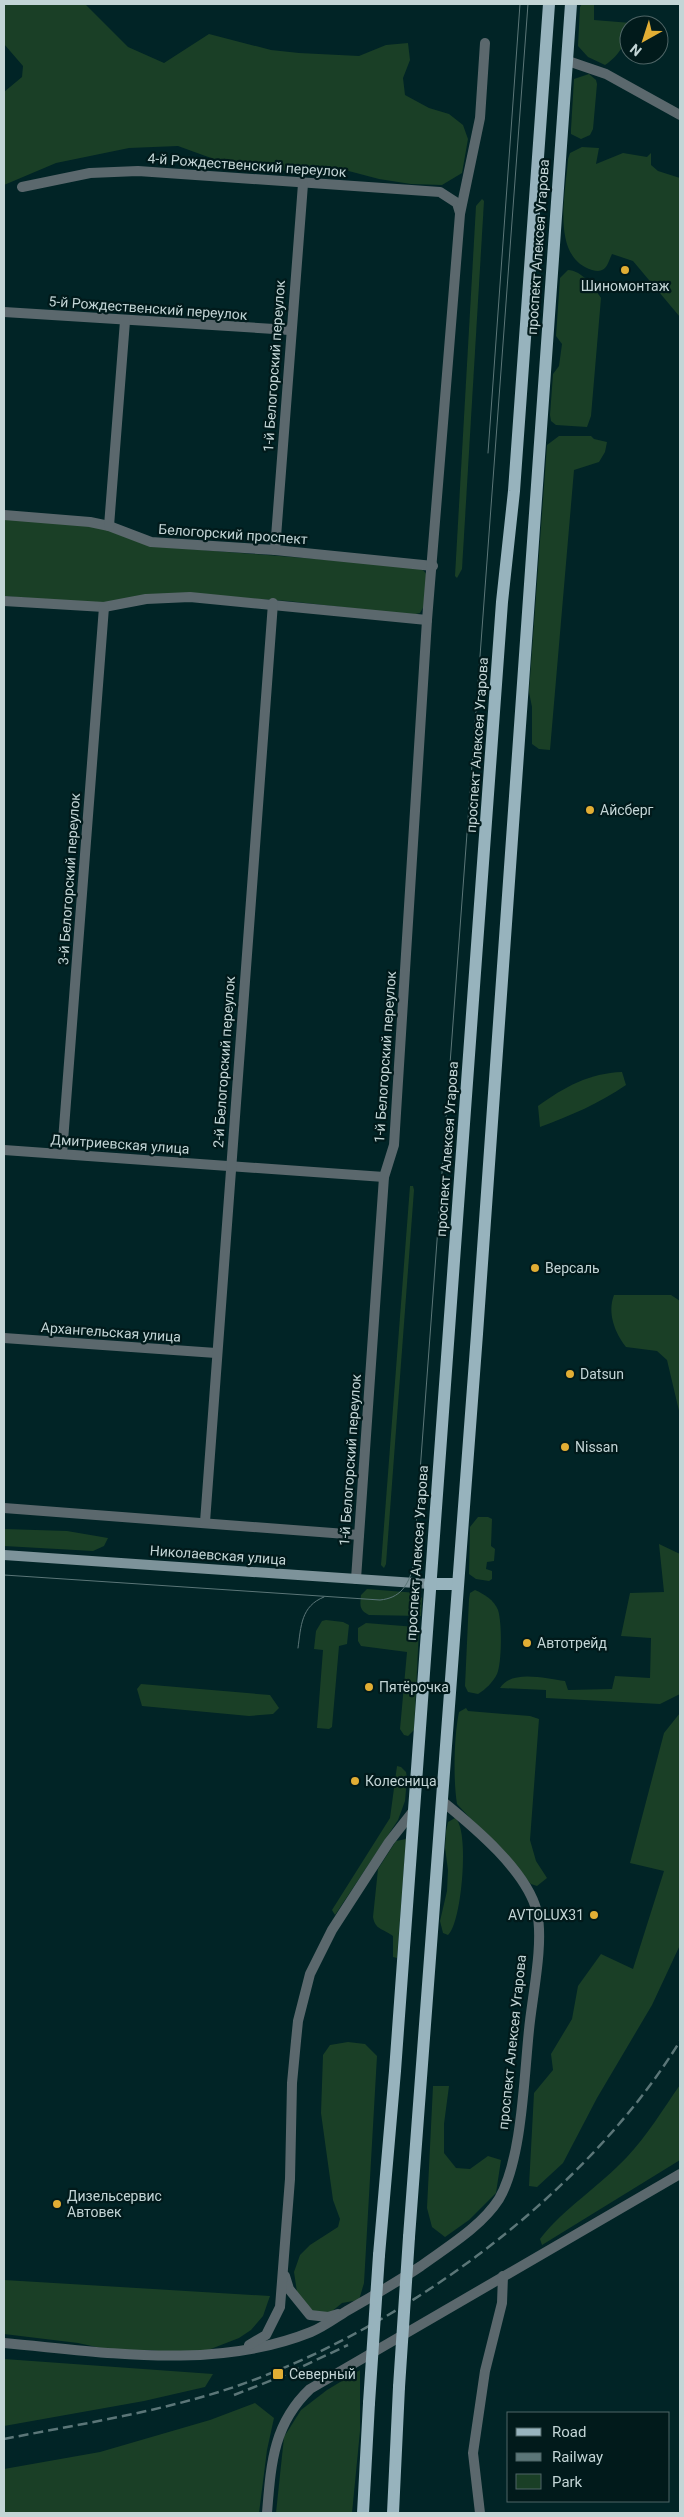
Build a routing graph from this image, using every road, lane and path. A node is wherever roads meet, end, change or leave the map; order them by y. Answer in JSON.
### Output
{"nodes":[{"id":1,"x":549,"y":4,"type":"edge"},
{"id":2,"x":571,"y":4,"type":"edge"},
{"id":3,"x":485,"y":43,"type":"dead end"},
{"id":4,"x":568,"y":61,"type":"junction"},
{"id":5,"x":680,"y":115,"type":"edge"},
{"id":6,"x":303,"y":184,"type":"junction"},
{"id":7,"x":22,"y":187,"type":"dead end"},
{"id":8,"x":460,"y":214,"type":"junction"},
{"id":9,"x":4,"y":312,"type":"edge"},
{"id":10,"x":125,"y":321,"type":"junction"},
{"id":11,"x":290,"y":330,"type":"junction"},
{"id":12,"x":514,"y":491,"type":"junction"},
{"id":13,"x":535,"y":493,"type":"junction"},
{"id":14,"x":4,"y":515,"type":"edge"},
{"id":15,"x":109,"y":526,"type":"junction"},
{"id":16,"x":275,"y":550,"type":"junction"},
{"id":17,"x":433,"y":566,"type":"junction"},
{"id":18,"x":4,"y":601,"type":"edge"},
{"id":19,"x":273,"y":604,"type":"junction"},
{"id":20,"x":104,"y":607,"type":"junction"},
{"id":21,"x":427,"y":620,"type":"junction"},
{"id":22,"x":4,"y":1150,"type":"edge"},
{"id":23,"x":62,"y":1154,"type":"junction"},
{"id":24,"x":230,"y":1166,"type":"junction"},
{"id":25,"x":384,"y":1177,"type":"junction"},
{"id":26,"x":4,"y":1338,"type":"edge"},
{"id":27,"x":216,"y":1353,"type":"junction"},
{"id":28,"x":4,"y":1508,"type":"edge"},
{"id":29,"x":205,"y":1522,"type":"junction"},
{"id":30,"x":359,"y":1535,"type":"junction"},
{"id":31,"x":4,"y":1554,"type":"edge"},
{"id":32,"x":356,"y":1579,"type":"junction"},
{"id":33,"x":430,"y":1584,"type":"junction"},
{"id":34,"x":458,"y":1584,"type":"junction"},
{"id":35,"x":442,"y":1801,"type":"junction"},
{"id":36,"x":414,"y":1810,"type":"junction"},
{"id":37,"x":680,"y":2174,"type":"edge"},
{"id":38,"x":283,"y":2270,"type":"junction"},
{"id":39,"x":503,"y":2276,"type":"junction"},
{"id":40,"x":345,"y":2312,"type":"junction"},
{"id":41,"x":4,"y":2344,"type":"edge"},
{"id":42,"x":237,"y":2350,"type":"junction"},
{"id":43,"x":268,"y":2513,"type":"edge"},
{"id":44,"x":363,"y":2513,"type":"edge"},
{"id":45,"x":393,"y":2513,"type":"edge"},
{"id":46,"x":480,"y":2513,"type":"edge"}],
"edges":[{"from":1,"to":12,"type":"main road","name":"проспект Алексея Угарова"},
{"from":2,"to":4,"type":"main road","name":"проспект Алексея Угарова"},
{"from":3,"to":8,"type":"street","name":"1-й Белогорский переулок"},
{"from":4,"to":5,"type":"street"},
{"from":4,"to":13,"type":"main road","name":"проспект Алексея Угарова"},
{"from":6,"to":7,"type":"street","name":"4-й Рождественский переулок"},
{"from":6,"to":8,"type":"street","name":"4-й Рождественский переулок"},
{"from":6,"to":11,"type":"street","name":"1-й Белогорский переулок"},
{"from":8,"to":17,"type":"street","name":"1-й Белогорский переулок"},
{"from":9,"to":10,"type":"street","name":"5-й Рождественский переулок"},
{"from":10,"to":11,"type":"street","name":"5-й Рождественский переулок"},
{"from":10,"to":15,"type":"street"},
{"from":11,"to":16,"type":"street","name":"1-й Белогорский переулок"},
{"from":12,"to":13,"type":"main road"},
{"from":12,"to":33,"type":"main road","name":"проспект Алексея Угарова"},
{"from":13,"to":34,"type":"main road","name":"проспект Алексея Угарова"},
{"from":14,"to":15,"type":"street","name":"Белогорский проспект"},
{"from":15,"to":16,"type":"street","name":"Белогорский проспект"},
{"from":16,"to":17,"type":"street","name":"Белогорский проспект"},
{"from":17,"to":21,"type":"street","name":"1-й Белогорский переулок"},
{"from":18,"to":20,"type":"street"},
{"from":19,"to":20,"type":"street"},
{"from":19,"to":21,"type":"street"},
{"from":19,"to":24,"type":"street","name":"2-й Белогорский переулок"},
{"from":20,"to":23,"type":"street","name":"3-й Белогорский переулок"},
{"from":21,"to":25,"type":"street","name":"1-й Белогорский переулок"},
{"from":22,"to":23,"type":"street","name":"Дмитриевская улица"},
{"from":23,"to":24,"type":"street","name":"Дмитриевская улица"},
{"from":24,"to":25,"type":"street","name":"Дмитриевская улица"},
{"from":24,"to":27,"type":"street","name":"2-й Белогорский переулок"},
{"from":25,"to":30,"type":"street","name":"1-й Белогорский переулок"},
{"from":26,"to":27,"type":"street","name":"Архангельская улица"},
{"from":27,"to":29,"type":"street","name":"2-й Белогорский переулок"},
{"from":28,"to":29,"type":"street"},
{"from":29,"to":30,"type":"street"},
{"from":30,"to":32,"type":"street","name":"1-й Белогорский переулок"},
{"from":31,"to":32,"type":"main road","name":"Николаевская улица"},
{"from":32,"to":33,"type":"main road","name":"Николаевская улица"},
{"from":33,"to":34,"type":"main road"},
{"from":33,"to":36,"type":"main road","name":"проспект Алексея Угарова"},
{"from":34,"to":35,"type":"main road","name":"проспект Алексея Угарова"},
{"from":35,"to":40,"type":"street","name":"проспект Алексея Угарова"},
{"from":35,"to":45,"type":"main road","name":"проспект Алексея Угарова","bridge":true},
{"from":36,"to":38,"type":"street","name":"проспект Алексея Угарова"},
{"from":36,"to":44,"type":"main road","name":"проспект Алексея Угарова","bridge":true},
{"from":37,"to":39,"type":"street"},
{"from":38,"to":40,"type":"street","name":"проспект Алексея Угарова"},
{"from":38,"to":42,"type":"street","name":"проспект Алексея Угарова"},
{"from":39,"to":43,"type":"street"},
{"from":39,"to":46,"type":"street"},
{"from":40,"to":42,"type":"street","name":"проспект Алексея Угарова"},
{"from":41,"to":42,"type":"street","name":"проспект Алексея Угарова"}]}
